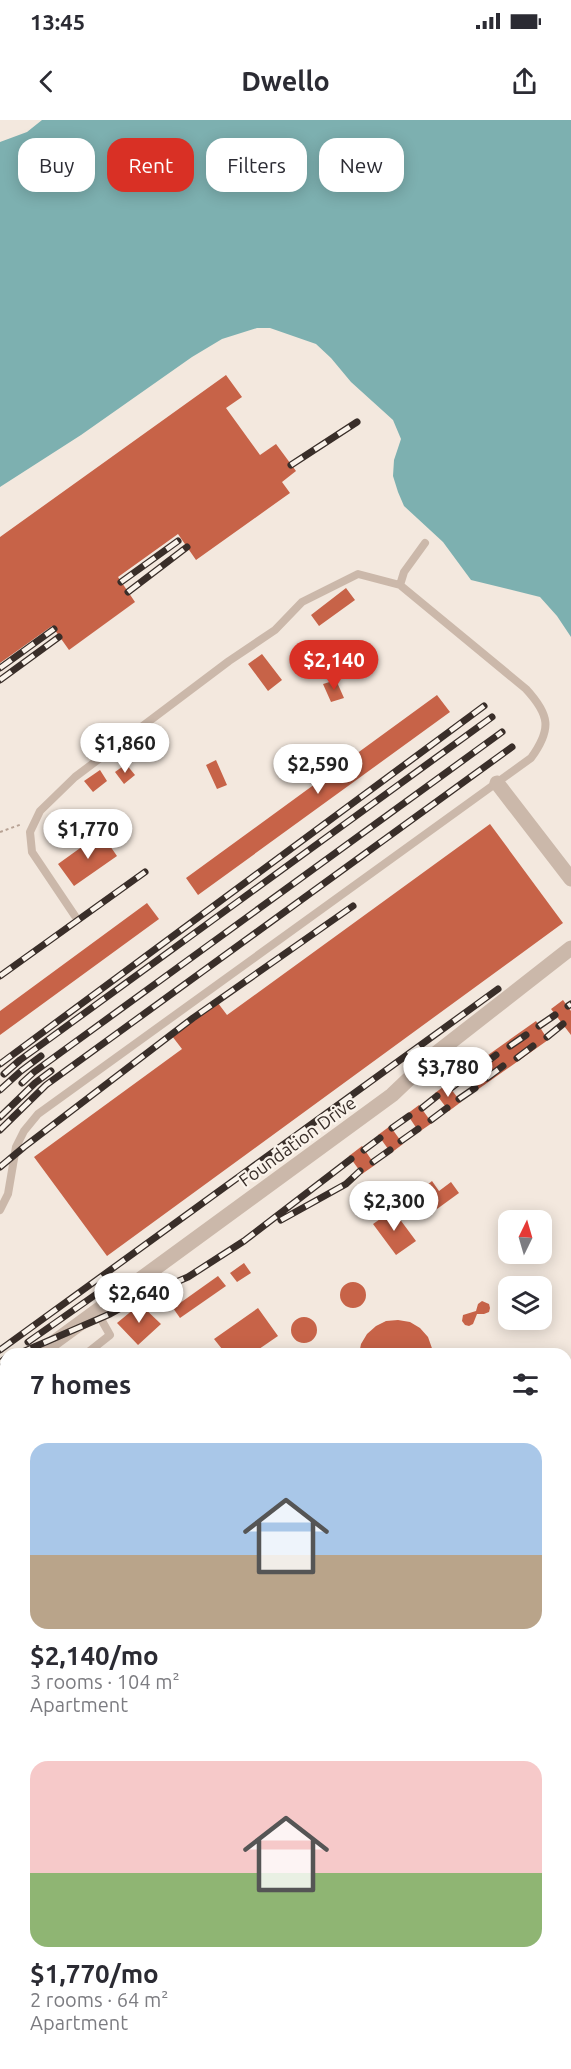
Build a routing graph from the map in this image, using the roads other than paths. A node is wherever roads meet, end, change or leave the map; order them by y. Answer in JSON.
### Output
{"nodes":[{"id":1,"x":425,"y":543,"type":"dead end"},
{"id":2,"x":400,"y":585,"type":"junction"},
{"id":3,"x":497,"y":783,"type":"junction"},
{"id":4,"x":571,"y":879,"type":"edge"},
{"id":5,"x":75,"y":916,"type":"dead end"},
{"id":6,"x":571,"y":948,"type":"edge"},
{"id":7,"x":0,"y":1210,"type":"edge"},
{"id":8,"x":97,"y":1312,"type":"junction"},
{"id":9,"x":46,"y":1348,"type":"edge"},
{"id":10,"x":94,"y":1348,"type":"edge"}],
"edges":[{"from":1,"to":2,"type":"lane"},
{"from":2,"to":3,"type":"lane"},
{"from":2,"to":5,"type":"lane"},
{"from":3,"to":4,"type":"street"},
{"from":3,"to":7,"type":"lane"},
{"from":6,"to":8,"type":"street","name":"Foundation Drive"},
{"from":8,"to":9,"type":"street","name":"Foundation Drive"},
{"from":8,"to":10,"type":"lane"}]}
